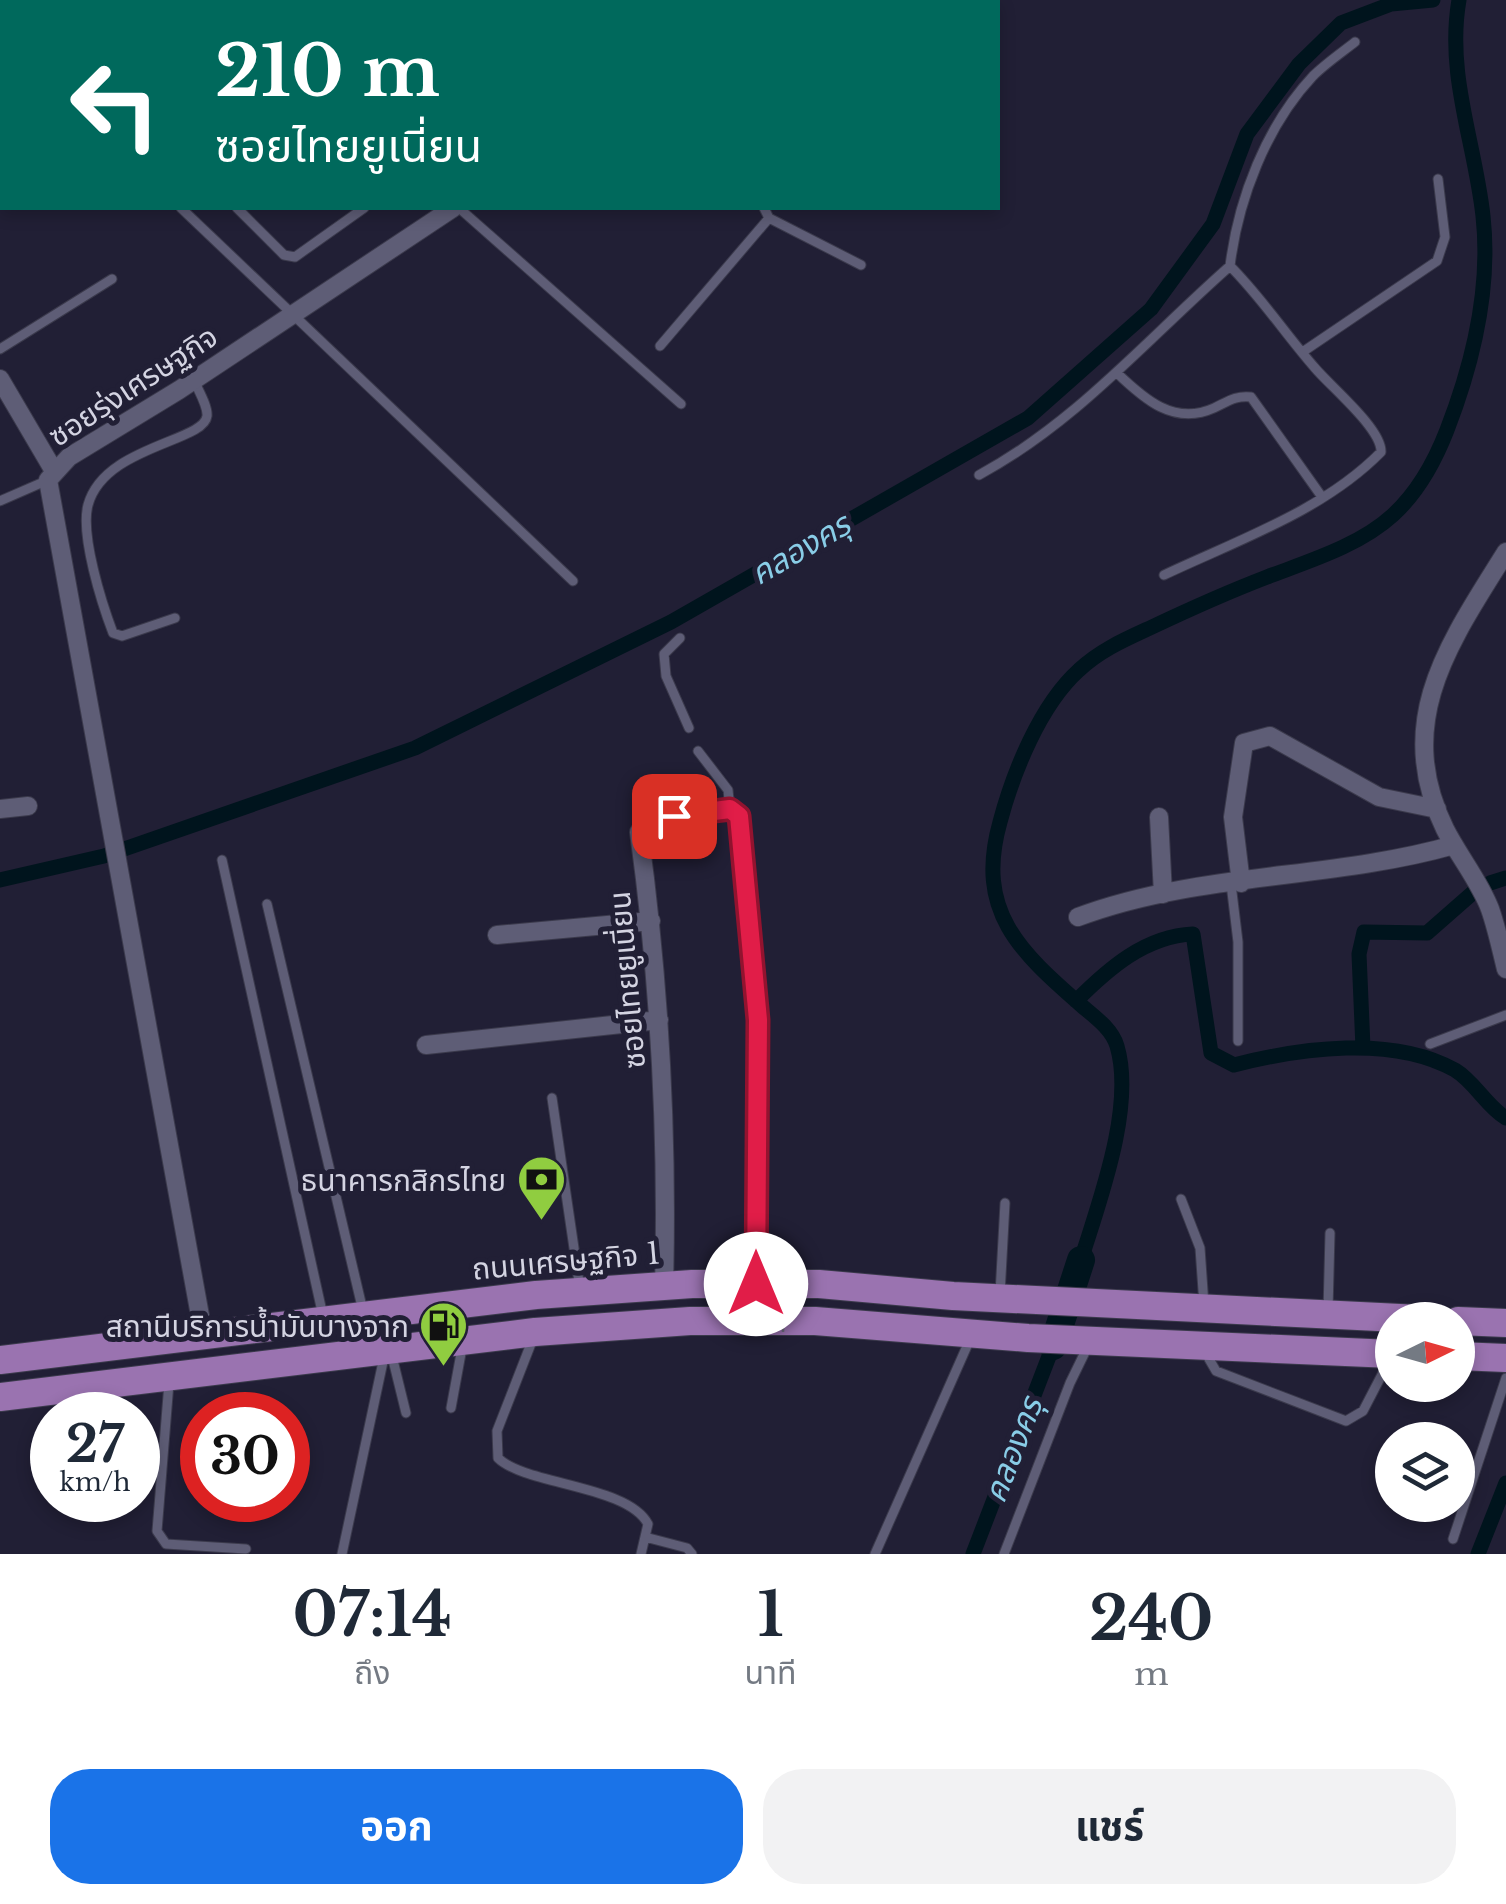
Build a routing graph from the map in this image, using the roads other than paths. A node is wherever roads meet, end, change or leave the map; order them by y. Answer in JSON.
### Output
{"nodes":[{"id":1,"x":1355,"y":42,"type":"dead end"},
{"id":2,"x":1438,"y":179,"type":"dead end"},
{"id":3,"x":183,"y":210,"type":"edge"},
{"id":4,"x":239,"y":210,"type":"edge"},
{"id":5,"x":361,"y":210,"type":"edge"},
{"id":6,"x":448,"y":210,"type":"edge"},
{"id":7,"x":451,"y":210,"type":"edge"},
{"id":8,"x":765,"y":210,"type":"edge"},
{"id":9,"x":770,"y":218,"type":"junction"},
{"id":10,"x":860,"y":265,"type":"dead end"},
{"id":11,"x":1230,"y":266,"type":"junction"},
{"id":12,"x":112,"y":279,"type":"dead end"},
{"id":13,"x":291,"y":314,"type":"junction"},
{"id":14,"x":660,"y":346,"type":"dead end"},
{"id":15,"x":0,"y":349,"type":"edge"},
{"id":16,"x":1304,"y":351,"type":"junction"},
{"id":17,"x":1117,"y":373,"type":"junction"},
{"id":18,"x":0,"y":380,"type":"edge"},
{"id":19,"x":194,"y":380,"type":"junction"},
{"id":20,"x":681,"y":404,"type":"dead end"},
{"id":21,"x":8,"y":410,"type":"edge"},
{"id":22,"x":979,"y":474,"type":"dead end"},
{"id":23,"x":51,"y":476,"type":"junction"},
{"id":24,"x":1322,"y":497,"type":"junction"},
{"id":25,"x":0,"y":501,"type":"edge"},
{"id":26,"x":1506,"y":552,"type":"edge"},
{"id":27,"x":1164,"y":575,"type":"dead end"},
{"id":28,"x":573,"y":580,"type":"dead end"},
{"id":29,"x":176,"y":618,"type":"dead end"},
{"id":30,"x":680,"y":638,"type":"dead end"},
{"id":31,"x":689,"y":728,"type":"dead end"},
{"id":32,"x":698,"y":750,"type":"dead end"},
{"id":33,"x":28,"y":806,"type":"dead end"},
{"id":34,"x":0,"y":809,"type":"edge"},
{"id":35,"x":730,"y":809,"type":"junction"},
{"id":36,"x":1437,"y":809,"type":"junction"},
{"id":37,"x":1159,"y":817,"type":"dead end"},
{"id":38,"x":1454,"y":845,"type":"junction"},
{"id":39,"x":222,"y":860,"type":"dead end"},
{"id":40,"x":1236,"y":884,"type":"junction"},
{"id":41,"x":1163,"y":894,"type":"junction"},
{"id":42,"x":267,"y":904,"type":"dead end"},
{"id":43,"x":1078,"y":918,"type":"dead end"},
{"id":44,"x":651,"y":920,"type":"junction"},
{"id":45,"x":496,"y":935,"type":"dead end"},
{"id":46,"x":1506,"y":969,"type":"edge"},
{"id":47,"x":1506,"y":1015,"type":"edge"},
{"id":48,"x":659,"y":1020,"type":"junction"},
{"id":49,"x":1238,"y":1041,"type":"dead end"},
{"id":50,"x":1430,"y":1044,"type":"dead end"},
{"id":51,"x":426,"y":1045,"type":"dead end"},
{"id":52,"x":552,"y":1098,"type":"dead end"},
{"id":53,"x":1181,"y":1199,"type":"dead end"},
{"id":54,"x":1006,"y":1204,"type":"dead end"},
{"id":55,"x":1330,"y":1233,"type":"dead end"},
{"id":56,"x":756,"y":1284,"type":"junction"},
{"id":57,"x":664,"y":1286,"type":"junction"},
{"id":58,"x":580,"y":1292,"type":"junction"},
{"id":59,"x":1000,"y":1297,"type":"junction"},
{"id":60,"x":1204,"y":1308,"type":"junction"},
{"id":61,"x":364,"y":1314,"type":"junction"},
{"id":62,"x":1328,"y":1314,"type":"junction"},
{"id":63,"x":1375,"y":1317,"type":"edge"},
{"id":64,"x":324,"y":1318,"type":"junction"},
{"id":65,"x":1475,"y":1322,"type":"edge"},
{"id":66,"x":1506,"y":1324,"type":"edge"},
{"id":67,"x":203,"y":1332,"type":"junction"},
{"id":68,"x":536,"y":1332,"type":"junction"},
{"id":69,"x":972,"y":1334,"type":"junction"},
{"id":70,"x":463,"y":1340,"type":"junction"},
{"id":71,"x":1087,"y":1340,"type":"junction"},
{"id":72,"x":1211,"y":1345,"type":"junction"},
{"id":73,"x":388,"y":1349,"type":"junction"},
{"id":74,"x":1375,"y":1353,"type":"edge"},
{"id":75,"x":1475,"y":1357,"type":"edge"},
{"id":76,"x":1506,"y":1358,"type":"edge"},
{"id":77,"x":0,"y":1360,"type":"edge"},
{"id":78,"x":170,"y":1375,"type":"junction"},
{"id":79,"x":1506,"y":1378,"type":"edge"},
{"id":80,"x":1375,"y":1387,"type":"edge"},
{"id":81,"x":0,"y":1398,"type":"edge"},
{"id":82,"x":451,"y":1408,"type":"dead end"},
{"id":83,"x":406,"y":1413,"type":"dead end"},
{"id":84,"x":645,"y":1536,"type":"junction"},
{"id":85,"x":1454,"y":1539,"type":"dead end"},
{"id":86,"x":246,"y":1549,"type":"dead end"},
{"id":87,"x":342,"y":1554,"type":"edge"},
{"id":88,"x":641,"y":1554,"type":"edge"},
{"id":89,"x":692,"y":1554,"type":"edge"},
{"id":90,"x":875,"y":1554,"type":"edge"},
{"id":91,"x":1004,"y":1554,"type":"edge"}],
"edges":[{"from":1,"to":11,"type":"lane"},
{"from":2,"to":16,"type":"lane"},
{"from":3,"to":13,"type":"lane"},
{"from":4,"to":5,"type":"lane"},
{"from":6,"to":13,"type":"street","name":"ซอยรุ่งเศรษฐกิจ"},
{"from":7,"to":20,"type":"lane"},
{"from":8,"to":9,"type":"lane"},
{"from":9,"to":10,"type":"lane"},
{"from":9,"to":14,"type":"lane"},
{"from":11,"to":16,"type":"lane"},
{"from":11,"to":17,"type":"lane"},
{"from":12,"to":15,"type":"lane"},
{"from":13,"to":19,"type":"street","name":"ซอยรุ่งเศรษฐกิจ"},
{"from":13,"to":28,"type":"lane"},
{"from":16,"to":24,"type":"lane"},
{"from":17,"to":22,"type":"lane"},
{"from":17,"to":24,"type":"lane"},
{"from":18,"to":21,"type":"street"},
{"from":19,"to":23,"type":"street","name":"ซอยรุ่งเศรษฐกิจ"},
{"from":19,"to":29,"type":"lane"},
{"from":21,"to":23,"type":"street"},
{"from":23,"to":25,"type":"lane"},
{"from":23,"to":67,"type":"street","name":"ซอยรุ่งเศรษฐกิจ"},
{"from":24,"to":27,"type":"lane"},
{"from":26,"to":36,"type":"street"},
{"from":30,"to":31,"type":"lane"},
{"from":32,"to":35,"type":"lane"},
{"from":33,"to":34,"type":"street"},
{"from":35,"to":44,"type":"street","name":"ซอยไทยยูเนี่ยน"},
{"from":35,"to":56,"type":"street"},
{"from":36,"to":38,"type":"street"},
{"from":36,"to":40,"type":"street"},
{"from":37,"to":41,"type":"street"},
{"from":38,"to":40,"type":"street"},
{"from":38,"to":46,"type":"street"},
{"from":39,"to":64,"type":"lane"},
{"from":40,"to":41,"type":"street"},
{"from":40,"to":49,"type":"lane"},
{"from":41,"to":43,"type":"street"},
{"from":42,"to":61,"type":"lane"},
{"from":44,"to":45,"type":"street"},
{"from":44,"to":48,"type":"street","name":"ซอยไทยยูเนี่ยน"},
{"from":47,"to":50,"type":"lane"},
{"from":48,"to":51,"type":"street"},
{"from":48,"to":57,"type":"street","name":"ซอยไทยยูเนี่ยน"},
{"from":52,"to":58,"type":"lane"},
{"from":53,"to":60,"type":"lane"},
{"from":54,"to":59,"type":"lane"},
{"from":55,"to":62,"type":"lane"},
{"from":56,"to":57,"type":"main road","name":"ถนนเศรษฐกิจ 1"},
{"from":56,"to":59,"type":"main road","name":"ถนนเศรษฐกิจ 1"},
{"from":57,"to":58,"type":"main road","name":"ถนนเศรษฐกิจ 1"},
{"from":58,"to":61,"type":"main road","name":"ถนนเศรษฐกิจ 1"},
{"from":59,"to":60,"type":"main road","name":"ถนนเศรษฐกิจ 1"},
{"from":60,"to":62,"type":"main road","name":"ถนนเศรษฐกิจ 1"},
{"from":61,"to":64,"type":"main road","name":"ถนนเศรษฐกิจ 1"},
{"from":62,"to":63,"type":"main road","name":"ถนนเศรษฐกิจ 1"},
{"from":64,"to":67,"type":"main road","name":"ถนนเศรษฐกิจ 1"},
{"from":65,"to":66,"type":"main road"},
{"from":67,"to":77,"type":"main road","name":"ถนนเศรษฐกิจ 1"},
{"from":68,"to":69,"type":"main road"},
{"from":68,"to":70,"type":"main road"},
{"from":68,"to":84,"type":"lane"},
{"from":69,"to":71,"type":"main road"},
{"from":69,"to":90,"type":"lane"},
{"from":70,"to":73,"type":"main road"},
{"from":70,"to":82,"type":"lane"},
{"from":71,"to":72,"type":"main road"},
{"from":71,"to":91,"type":"lane"},
{"from":72,"to":74,"type":"main road"},
{"from":72,"to":80,"type":"lane"},
{"from":73,"to":78,"type":"main road"},
{"from":73,"to":83,"type":"lane"},
{"from":73,"to":87,"type":"lane"},
{"from":75,"to":76,"type":"main road"},
{"from":78,"to":81,"type":"main road"},
{"from":78,"to":86,"type":"lane"},
{"from":79,"to":85,"type":"lane"},
{"from":84,"to":88,"type":"lane"},
{"from":84,"to":89,"type":"lane"}]}
